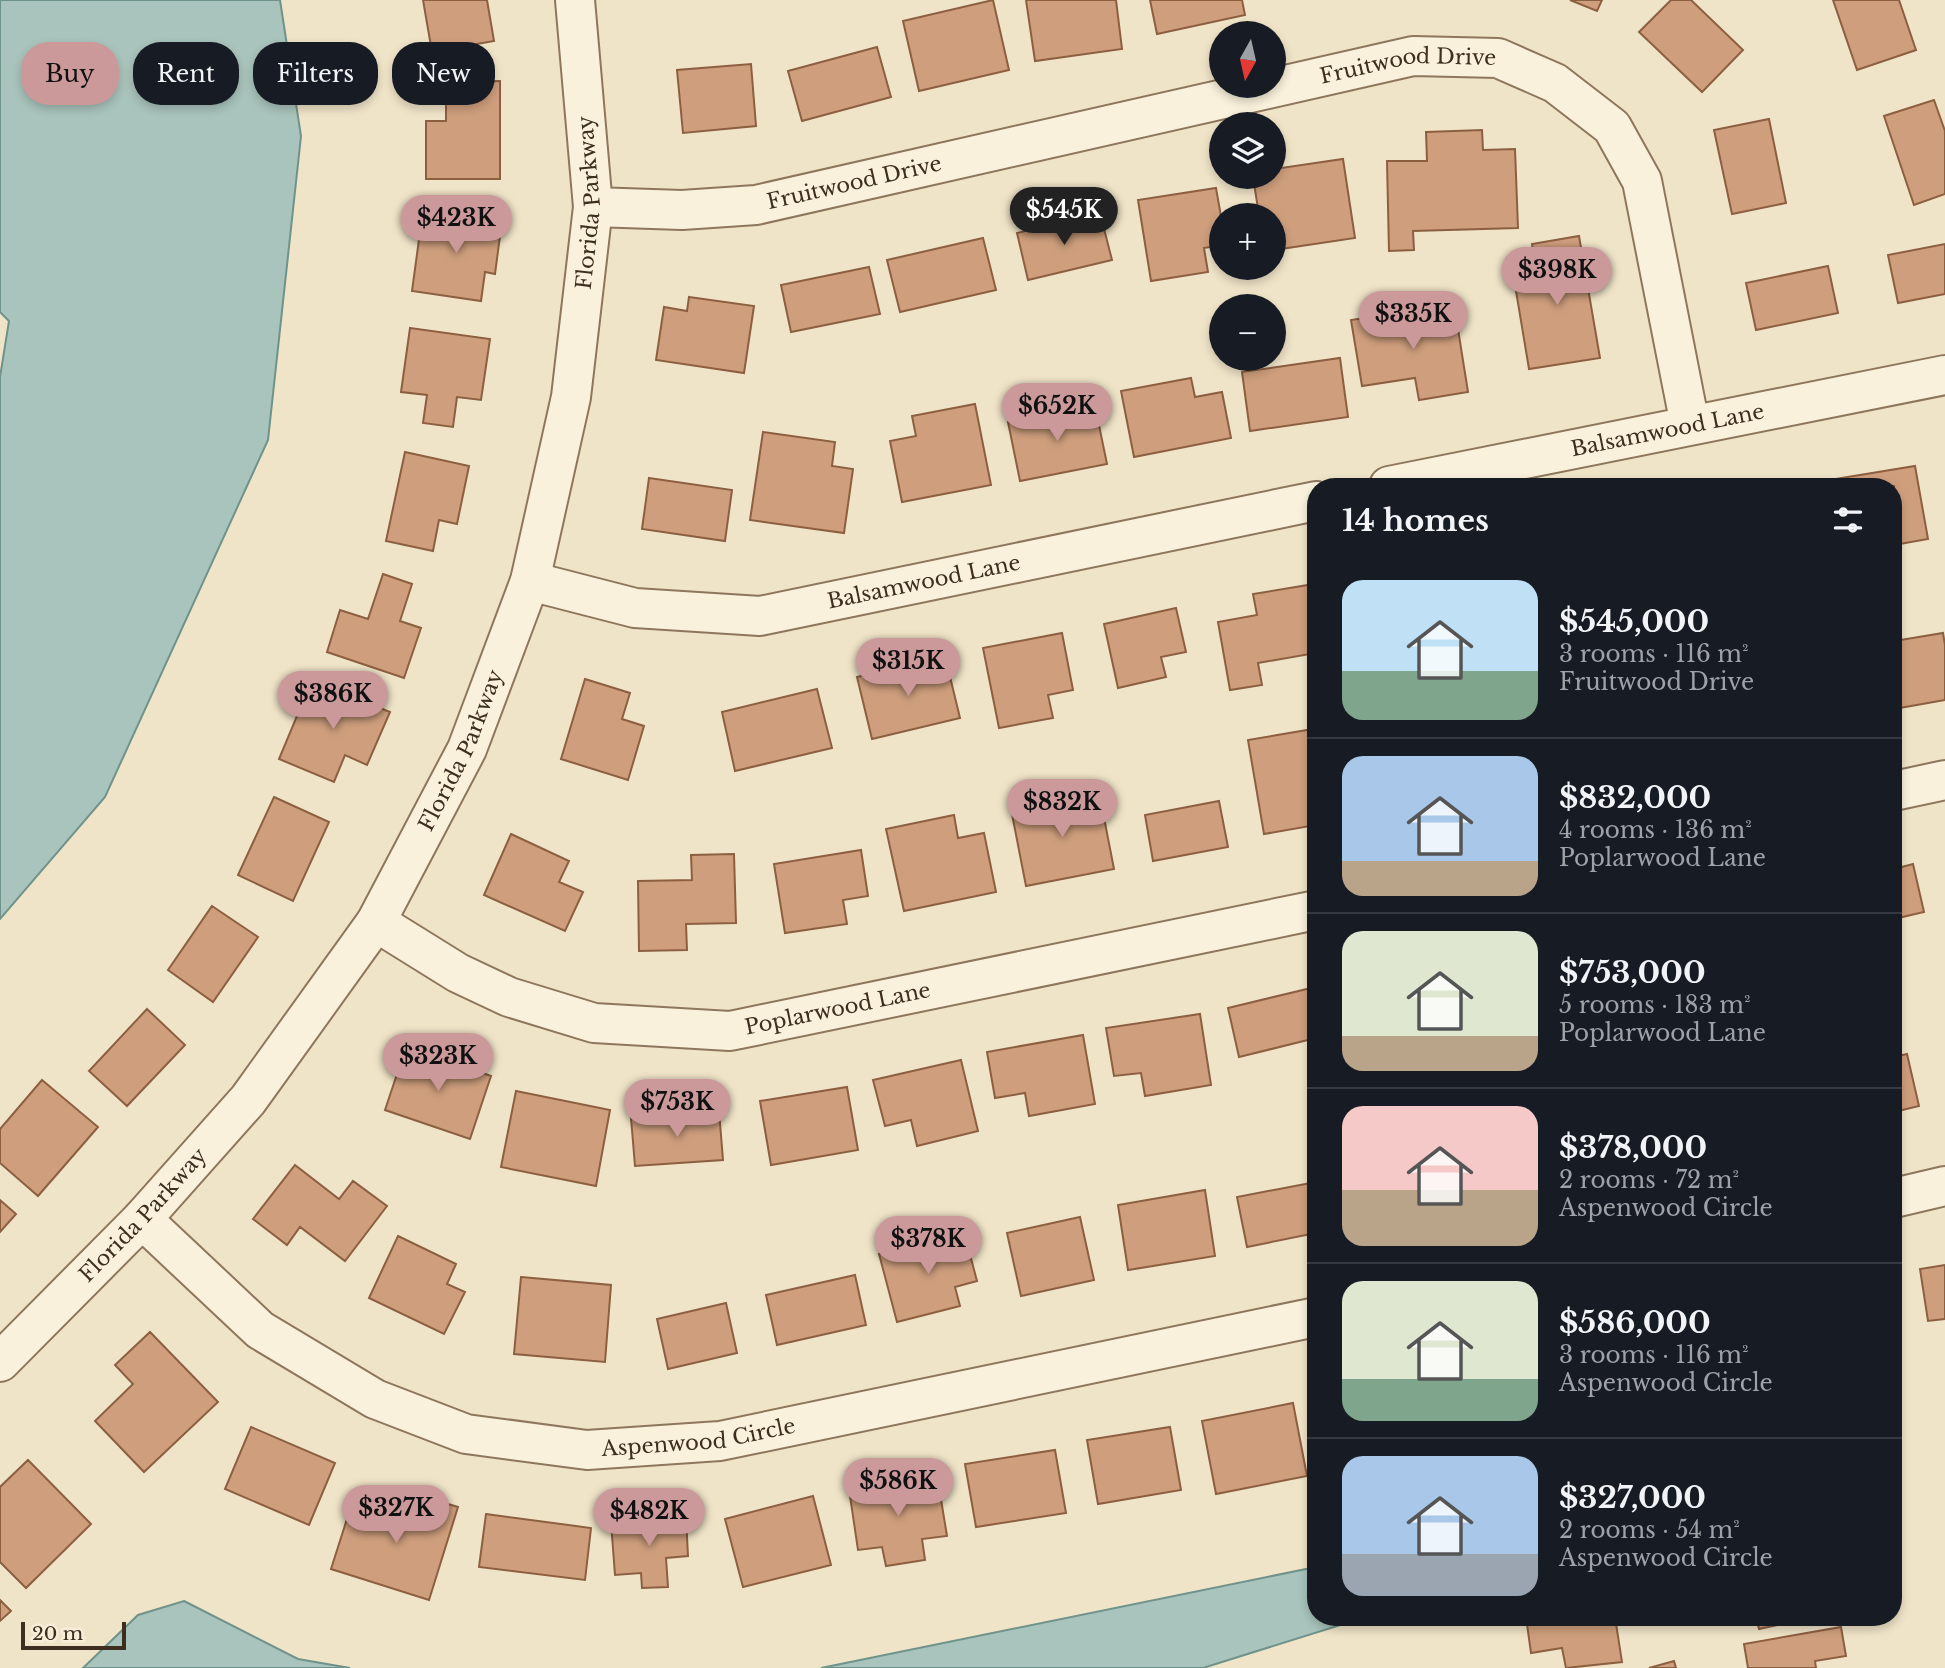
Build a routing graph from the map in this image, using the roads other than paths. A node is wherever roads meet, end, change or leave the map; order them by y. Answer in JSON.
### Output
{"nodes":[{"id":1,"x":575,"y":0,"type":"edge"},
{"id":2,"x":593,"y":207,"type":"junction"},
{"id":3,"x":1945,"y":375,"type":"edge"},
{"id":4,"x":1690,"y":425,"type":"junction"},
{"id":5,"x":1428,"y":478,"type":"edge"},
{"id":6,"x":1307,"y":504,"type":"edge"},
{"id":7,"x":530,"y":581,"type":"junction"},
{"id":8,"x":1945,"y":780,"type":"edge"},
{"id":9,"x":1902,"y":789,"type":"edge"},
{"id":10,"x":1307,"y":912,"type":"edge"},
{"id":11,"x":376,"y":922,"type":"junction"},
{"id":12,"x":1945,"y":1186,"type":"edge"},
{"id":13,"x":1902,"y":1196,"type":"edge"},
{"id":14,"x":142,"y":1220,"type":"junction"},
{"id":15,"x":1307,"y":1319,"type":"edge"},
{"id":16,"x":0,"y":1362,"type":"edge"}],
"edges":[{"from":1,"to":2,"type":"street","name":"Florida Parkway"},
{"from":2,"to":4,"type":"street","name":"Fruitwood Drive"},
{"from":2,"to":7,"type":"street","name":"Florida Parkway"},
{"from":3,"to":4,"type":"street","name":"Balsamwood Lane"},
{"from":4,"to":5,"type":"street","name":"Balsamwood Lane"},
{"from":6,"to":7,"type":"street","name":"Balsamwood Lane"},
{"from":7,"to":11,"type":"street","name":"Florida Parkway"},
{"from":8,"to":9,"type":"street"},
{"from":10,"to":11,"type":"street","name":"Poplarwood Lane"},
{"from":11,"to":14,"type":"street","name":"Florida Parkway"},
{"from":12,"to":13,"type":"street"},
{"from":14,"to":15,"type":"street","name":"Aspenwood Circle"},
{"from":14,"to":16,"type":"street","name":"Florida Parkway"}]}
